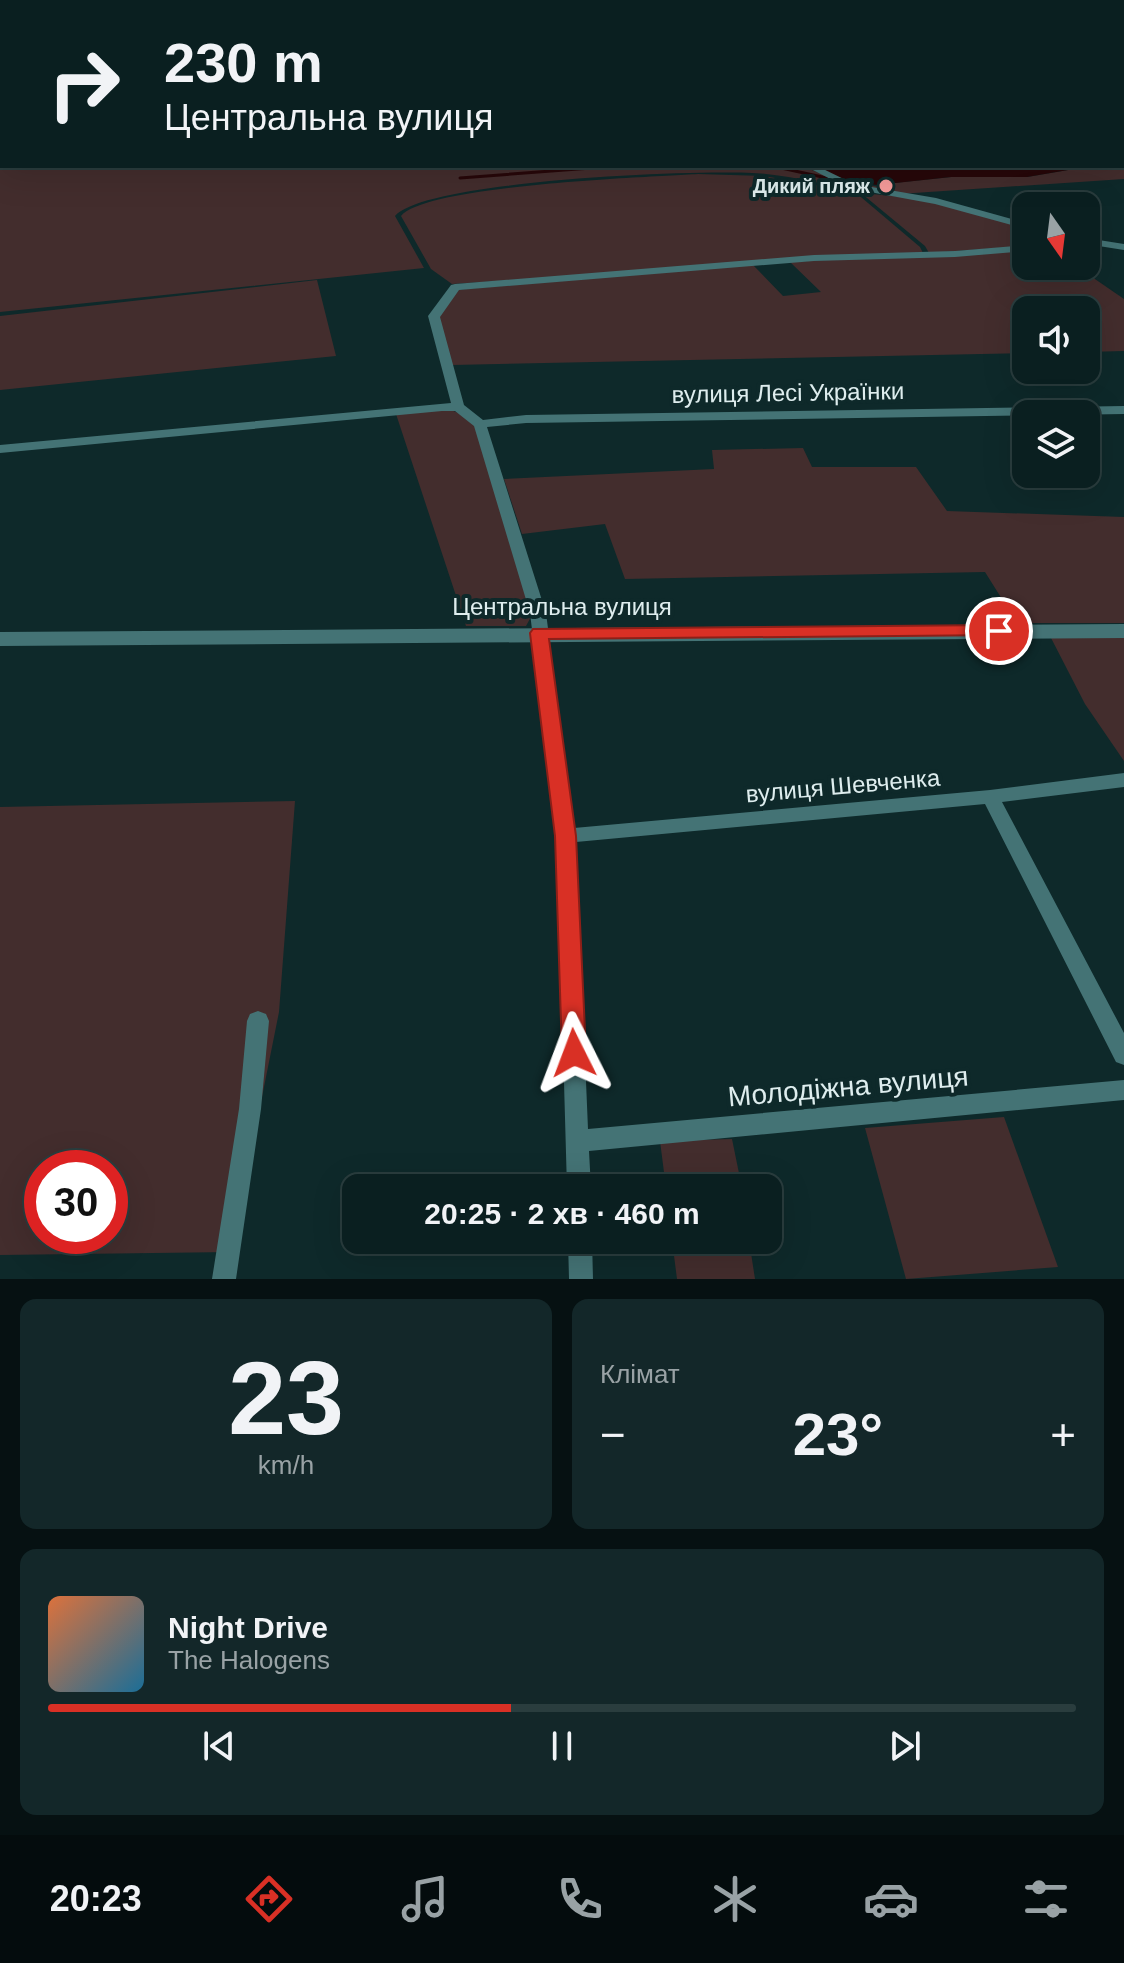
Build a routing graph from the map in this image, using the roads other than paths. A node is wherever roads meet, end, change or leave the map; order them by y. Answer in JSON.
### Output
{"nodes":[{"id":1,"x":814,"y":168,"type":"edge"},
{"id":2,"x":1012,"y":222,"type":"edge"},
{"id":3,"x":1100,"y":243,"type":"edge"},
{"id":4,"x":1124,"y":247,"type":"edge"},
{"id":5,"x":1012,"y":249,"type":"edge"},
{"id":6,"x":458,"y":407,"type":"junction"},
{"id":7,"x":1124,"y":410,"type":"edge"},
{"id":8,"x":480,"y":424,"type":"junction"},
{"id":9,"x":0,"y":449,"type":"edge"},
{"id":10,"x":1124,"y":631,"type":"edge"},
{"id":11,"x":539,"y":633,"type":"junction"},
{"id":12,"x":0,"y":639,"type":"edge"},
{"id":13,"x":1124,"y":780,"type":"edge"},
{"id":14,"x":990,"y":797,"type":"junction"},
{"id":15,"x":566,"y":836,"type":"junction"},
{"id":16,"x":258,"y":1021,"type":"dead end"},
{"id":17,"x":1124,"y":1055,"type":"edge"},
{"id":18,"x":1124,"y":1090,"type":"edge"},
{"id":19,"x":578,"y":1141,"type":"junction"},
{"id":20,"x":579,"y":1174,"type":"edge"},
{"id":21,"x":580,"y":1254,"type":"edge"},
{"id":22,"x":224,"y":1279,"type":"edge"},
{"id":23,"x":581,"y":1279,"type":"edge"}],
"edges":[{"from":1,"to":2,"type":"street"},
{"from":3,"to":4,"type":"street"},
{"from":5,"to":6,"type":"street"},
{"from":6,"to":8,"type":"street"},
{"from":6,"to":9,"type":"street"},
{"from":7,"to":8,"type":"street","name":"вулиця Лесі Українки"},
{"from":8,"to":11,"type":"street"},
{"from":10,"to":11,"type":"street","name":"Центральна вулиця"},
{"from":11,"to":12,"type":"street","name":"Центральна вулиця"},
{"from":11,"to":15,"type":"street"},
{"from":13,"to":14,"type":"street","name":"вулиця Шевченка"},
{"from":14,"to":15,"type":"street","name":"вулиця Шевченка"},
{"from":14,"to":17,"type":"street"},
{"from":15,"to":19,"type":"street"},
{"from":16,"to":22,"type":"street"},
{"from":18,"to":19,"type":"street","name":"Молодіжна вулиця"},
{"from":19,"to":20,"type":"street"},
{"from":21,"to":23,"type":"street"}]}
